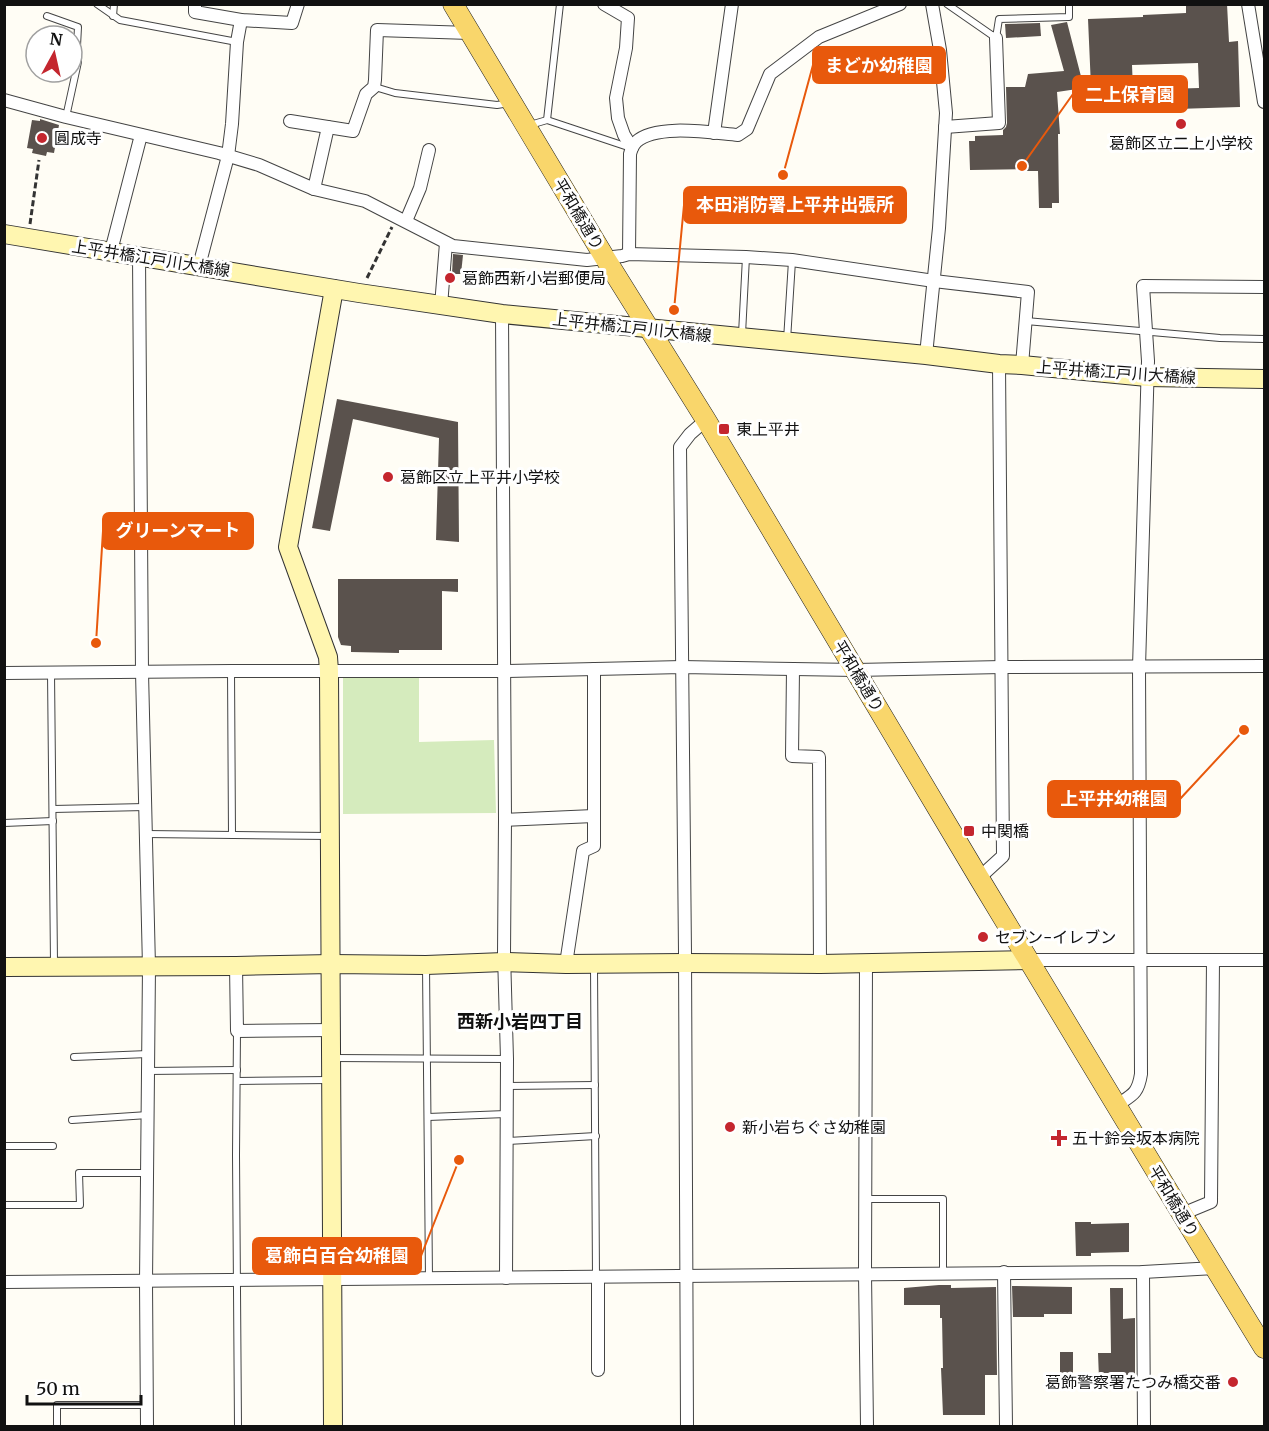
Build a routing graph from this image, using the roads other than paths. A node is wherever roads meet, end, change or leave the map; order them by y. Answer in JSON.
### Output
{"nodes":[{"id":1,"x":97,"y":4,"type":"edge"},
{"id":2,"x":114,"y":4,"type":"edge"},
{"id":3,"x":195,"y":4,"type":"edge"},
{"id":4,"x":298,"y":4,"type":"edge"},
{"id":5,"x":453,"y":4,"type":"edge"},
{"id":6,"x":560,"y":4,"type":"edge"},
{"id":7,"x":604,"y":4,"type":"edge"},
{"id":8,"x":630,"y":4,"type":"edge"},
{"id":9,"x":732,"y":4,"type":"edge"},
{"id":10,"x":900,"y":4,"type":"edge"},
{"id":11,"x":932,"y":4,"type":"edge"},
{"id":12,"x":947,"y":4,"type":"edge"},
{"id":13,"x":1070,"y":4,"type":"edge"},
{"id":14,"x":1248,"y":4,"type":"edge"},
{"id":15,"x":47,"y":16,"type":"dead end"},
{"id":16,"x":112,"y":16,"type":"junction"},
{"id":17,"x":628,"y":18,"type":"junction"},
{"id":18,"x":241,"y":20,"type":"junction"},
{"id":19,"x":470,"y":33,"type":"junction"},
{"id":20,"x":996,"y":38,"type":"junction"},
{"id":21,"x":237,"y":42,"type":"junction"},
{"id":22,"x":374,"y":87,"type":"junction"},
{"id":23,"x":1264,"y":99,"type":"edge"},
{"id":24,"x":4,"y":100,"type":"edge"},
{"id":25,"x":512,"y":103,"type":"junction"},
{"id":26,"x":66,"y":117,"type":"junction"},
{"id":27,"x":547,"y":120,"type":"junction"},
{"id":28,"x":290,"y":121,"type":"dead end"},
{"id":29,"x":328,"y":127,"type":"junction"},
{"id":30,"x":526,"y":127,"type":"junction"},
{"id":31,"x":945,"y":127,"type":"junction"},
{"id":32,"x":714,"y":133,"type":"junction"},
{"id":33,"x":141,"y":135,"type":"junction"},
{"id":34,"x":632,"y":148,"type":"junction"},
{"id":35,"x":429,"y":150,"type":"dead end"},
{"id":36,"x":228,"y":156,"type":"junction"},
{"id":37,"x":314,"y":189,"type":"junction"},
{"id":38,"x":401,"y":219,"type":"junction"},
{"id":39,"x":4,"y":234,"type":"edge"},
{"id":40,"x":446,"y":243,"type":"junction"},
{"id":41,"x":111,"y":251,"type":"junction"},
{"id":42,"x":629,"y":254,"type":"junction"},
{"id":43,"x":139,"y":256,"type":"junction"},
{"id":44,"x":746,"y":256,"type":"junction"},
{"id":45,"x":605,"y":258,"type":"junction"},
{"id":46,"x":792,"y":260,"type":"junction"},
{"id":47,"x":199,"y":266,"type":"junction"},
{"id":48,"x":934,"y":281,"type":"junction"},
{"id":49,"x":1264,"y":287,"type":"edge"},
{"id":50,"x":334,"y":289,"type":"junction"},
{"id":51,"x":441,"y":306,"type":"junction"},
{"id":52,"x":502,"y":314,"type":"junction"},
{"id":53,"x":1026,"y":321,"type":"junction"},
{"id":54,"x":649,"y":329,"type":"junction"},
{"id":55,"x":1146,"y":332,"type":"junction"},
{"id":56,"x":742,"y":338,"type":"junction"},
{"id":57,"x":1264,"y":339,"type":"edge"},
{"id":58,"x":787,"y":343,"type":"junction"},
{"id":59,"x":926,"y":355,"type":"junction"},
{"id":60,"x":999,"y":364,"type":"junction"},
{"id":61,"x":1022,"y":365,"type":"junction"},
{"id":62,"x":1147,"y":377,"type":"junction"},
{"id":63,"x":1264,"y":379,"type":"edge"},
{"id":64,"x":706,"y":420,"type":"junction"},
{"id":65,"x":1264,"y":666,"type":"edge"},
{"id":66,"x":682,"y":667,"type":"junction"},
{"id":67,"x":1002,"y":667,"type":"junction"},
{"id":68,"x":1139,"y":667,"type":"junction"},
{"id":69,"x":594,"y":669,"type":"junction"},
{"id":70,"x":793,"y":669,"type":"junction"},
{"id":71,"x":856,"y":670,"type":"junction"},
{"id":72,"x":231,"y":671,"type":"junction"},
{"id":73,"x":329,"y":671,"type":"junction"},
{"id":74,"x":503,"y":671,"type":"junction"},
{"id":75,"x":142,"y":672,"type":"junction"},
{"id":76,"x":4,"y":673,"type":"edge"},
{"id":77,"x":51,"y":673,"type":"junction"},
{"id":78,"x":146,"y":807,"type":"junction"},
{"id":79,"x":53,"y":809,"type":"junction"},
{"id":80,"x":594,"y":816,"type":"junction"},
{"id":81,"x":505,"y":820,"type":"junction"},
{"id":82,"x":53,"y":821,"type":"junction"},
{"id":83,"x":4,"y":823,"type":"edge"},
{"id":84,"x":146,"y":834,"type":"junction"},
{"id":85,"x":232,"y":835,"type":"junction"},
{"id":86,"x":330,"y":836,"type":"junction"},
{"id":87,"x":979,"y":878,"type":"junction"},
{"id":88,"x":1139,"y":959,"type":"junction"},
{"id":89,"x":1029,"y":960,"type":"junction"},
{"id":90,"x":1213,"y":960,"type":"junction"},
{"id":91,"x":1264,"y":960,"type":"edge"},
{"id":92,"x":504,"y":962,"type":"junction"},
{"id":93,"x":685,"y":963,"type":"junction"},
{"id":94,"x":820,"y":963,"type":"junction"},
{"id":95,"x":866,"y":963,"type":"junction"},
{"id":96,"x":331,"y":964,"type":"junction"},
{"id":97,"x":566,"y":964,"type":"junction"},
{"id":98,"x":594,"y":964,"type":"junction"},
{"id":99,"x":426,"y":965,"type":"junction"},
{"id":100,"x":236,"y":966,"type":"junction"},
{"id":101,"x":54,"y":967,"type":"junction"},
{"id":102,"x":149,"y":967,"type":"junction"},
{"id":103,"x":4,"y":968,"type":"edge"},
{"id":104,"x":331,"y":1030,"type":"junction"},
{"id":105,"x":237,"y":1031,"type":"junction"},
{"id":106,"x":148,"y":1054,"type":"junction"},
{"id":107,"x":74,"y":1057,"type":"dead end"},
{"id":108,"x":332,"y":1058,"type":"junction"},
{"id":109,"x":428,"y":1059,"type":"junction"},
{"id":110,"x":507,"y":1059,"type":"junction"},
{"id":111,"x":237,"y":1070,"type":"junction"},
{"id":112,"x":148,"y":1071,"type":"junction"},
{"id":113,"x":332,"y":1080,"type":"junction"},
{"id":114,"x":237,"y":1081,"type":"junction"},
{"id":115,"x":595,"y":1085,"type":"junction"},
{"id":116,"x":507,"y":1086,"type":"junction"},
{"id":117,"x":1117,"y":1105,"type":"junction"},
{"id":118,"x":507,"y":1114,"type":"junction"},
{"id":119,"x":148,"y":1115,"type":"junction"},
{"id":120,"x":428,"y":1117,"type":"junction"},
{"id":121,"x":72,"y":1120,"type":"dead end"},
{"id":122,"x":596,"y":1136,"type":"junction"},
{"id":123,"x":507,"y":1141,"type":"junction"},
{"id":124,"x":4,"y":1146,"type":"edge"},
{"id":125,"x":53,"y":1146,"type":"dead end"},
{"id":126,"x":147,"y":1173,"type":"junction"},
{"id":127,"x":866,"y":1199,"type":"junction"},
{"id":128,"x":4,"y":1205,"type":"edge"},
{"id":129,"x":1182,"y":1214,"type":"junction"},
{"id":130,"x":1215,"y":1268,"type":"junction"},
{"id":131,"x":1004,"y":1272,"type":"junction"},
{"id":132,"x":1143,"y":1272,"type":"junction"},
{"id":133,"x":943,"y":1273,"type":"junction"},
{"id":134,"x":865,"y":1274,"type":"junction"},
{"id":135,"x":597,"y":1277,"type":"junction"},
{"id":136,"x":687,"y":1277,"type":"junction"},
{"id":137,"x":429,"y":1278,"type":"junction"},
{"id":138,"x":506,"y":1278,"type":"junction"},
{"id":139,"x":237,"y":1280,"type":"junction"},
{"id":140,"x":332,"y":1280,"type":"junction"},
{"id":141,"x":4,"y":1282,"type":"edge"},
{"id":142,"x":146,"y":1282,"type":"junction"},
{"id":143,"x":1263,"y":1341,"type":"edge"},
{"id":144,"x":598,"y":1370,"type":"dead end"},
{"id":145,"x":147,"y":1405,"type":"junction"},
{"id":146,"x":57,"y":1426,"type":"edge"},
{"id":147,"x":147,"y":1426,"type":"edge"},
{"id":148,"x":238,"y":1426,"type":"edge"},
{"id":149,"x":333,"y":1426,"type":"edge"},
{"id":150,"x":687,"y":1426,"type":"edge"},
{"id":151,"x":867,"y":1426,"type":"edge"},
{"id":152,"x":1006,"y":1426,"type":"edge"},
{"id":153,"x":1144,"y":1426,"type":"edge"}],
"edges":[{"from":1,"to":16,"type":"lane"},
{"from":2,"to":16,"type":"lane"},
{"from":3,"to":18,"type":"street"},
{"from":4,"to":18,"type":"street"},
{"from":5,"to":19,"type":"main road","name":"平和橋通り"},
{"from":6,"to":27,"type":"lane"},
{"from":7,"to":17,"type":"street"},
{"from":8,"to":17,"type":"street"},
{"from":9,"to":32,"type":"street"},
{"from":10,"to":32,"type":"street"},
{"from":11,"to":31,"type":"street"},
{"from":12,"to":20,"type":"lane"},
{"from":13,"to":20,"type":"lane"},
{"from":14,"to":23,"type":"street"},
{"from":15,"to":26,"type":"lane"},
{"from":16,"to":21,"type":"lane"},
{"from":17,"to":34,"type":"street"},
{"from":18,"to":21,"type":"street"},
{"from":19,"to":22,"type":"street"},
{"from":19,"to":25,"type":"main road","name":"平和橋通り"},
{"from":20,"to":31,"type":"street"},
{"from":21,"to":36,"type":"street"},
{"from":22,"to":25,"type":"lane"},
{"from":22,"to":29,"type":"street"},
{"from":24,"to":26,"type":"street"},
{"from":25,"to":30,"type":"main road","name":"平和橋通り"},
{"from":26,"to":33,"type":"street"},
{"from":27,"to":30,"type":"lane"},
{"from":27,"to":34,"type":"lane"},
{"from":28,"to":29,"type":"street"},
{"from":29,"to":37,"type":"street"},
{"from":30,"to":45,"type":"main road","name":"平和橋通り"},
{"from":31,"to":48,"type":"street"},
{"from":32,"to":34,"type":"street"},
{"from":33,"to":36,"type":"street"},
{"from":33,"to":41,"type":"street"},
{"from":34,"to":42,"type":"street"},
{"from":35,"to":38,"type":"street"},
{"from":36,"to":37,"type":"street"},
{"from":36,"to":47,"type":"street"},
{"from":37,"to":38,"type":"street"},
{"from":38,"to":40,"type":"street"},
{"from":39,"to":41,"type":"street","name":"上平井橋江戸川大橋線"},
{"from":40,"to":45,"type":"street"},
{"from":40,"to":51,"type":"street"},
{"from":41,"to":43,"type":"street","name":"上平井橋江戸川大橋線"},
{"from":42,"to":44,"type":"street"},
{"from":42,"to":45,"type":"street"},
{"from":43,"to":47,"type":"street","name":"上平井橋江戸川大橋線"},
{"from":43,"to":75,"type":"street"},
{"from":44,"to":46,"type":"street"},
{"from":44,"to":56,"type":"lane"},
{"from":45,"to":54,"type":"main road","name":"平和橋通り"},
{"from":46,"to":48,"type":"street"},
{"from":46,"to":58,"type":"lane"},
{"from":47,"to":50,"type":"street","name":"上平井橋江戸川大橋線"},
{"from":48,"to":53,"type":"street"},
{"from":48,"to":59,"type":"street"},
{"from":49,"to":55,"type":"street"},
{"from":50,"to":51,"type":"street","name":"上平井橋江戸川大橋線"},
{"from":50,"to":73,"type":"street"},
{"from":51,"to":52,"type":"street","name":"上平井橋江戸川大橋線"},
{"from":52,"to":54,"type":"street","name":"上平井橋江戸川大橋線"},
{"from":52,"to":74,"type":"street"},
{"from":53,"to":55,"type":"lane"},
{"from":53,"to":61,"type":"street"},
{"from":54,"to":56,"type":"street","name":"上平井橋江戸川大橋線"},
{"from":54,"to":64,"type":"main road","name":"平和橋通り"},
{"from":55,"to":57,"type":"lane"},
{"from":55,"to":62,"type":"street"},
{"from":56,"to":58,"type":"street","name":"上平井橋江戸川大橋線"},
{"from":58,"to":59,"type":"street","name":"上平井橋江戸川大橋線"},
{"from":59,"to":60,"type":"street","name":"上平井橋江戸川大橋線"},
{"from":60,"to":61,"type":"street","name":"上平井橋江戸川大橋線"},
{"from":60,"to":67,"type":"street"},
{"from":61,"to":62,"type":"street","name":"上平井橋江戸川大橋線"},
{"from":62,"to":63,"type":"street","name":"上平井橋江戸川大橋線"},
{"from":62,"to":68,"type":"street"},
{"from":64,"to":66,"type":"street"},
{"from":64,"to":71,"type":"main road","name":"平和橋通り"},
{"from":65,"to":68,"type":"street"},
{"from":66,"to":69,"type":"street"},
{"from":66,"to":70,"type":"street"},
{"from":66,"to":93,"type":"street"},
{"from":67,"to":68,"type":"street"},
{"from":67,"to":71,"type":"street"},
{"from":67,"to":87,"type":"street"},
{"from":68,"to":88,"type":"street"},
{"from":69,"to":74,"type":"street"},
{"from":69,"to":80,"type":"street"},
{"from":70,"to":71,"type":"street"},
{"from":70,"to":94,"type":"street"},
{"from":71,"to":87,"type":"main road","name":"平和橋通り"},
{"from":72,"to":73,"type":"street"},
{"from":72,"to":75,"type":"street"},
{"from":72,"to":85,"type":"lane"},
{"from":73,"to":74,"type":"street"},
{"from":73,"to":86,"type":"street"},
{"from":74,"to":81,"type":"street"},
{"from":75,"to":77,"type":"street"},
{"from":75,"to":78,"type":"street"},
{"from":76,"to":77,"type":"street"},
{"from":77,"to":79,"type":"lane"},
{"from":78,"to":79,"type":"lane"},
{"from":78,"to":84,"type":"street"},
{"from":79,"to":82,"type":"lane"},
{"from":80,"to":81,"type":"street"},
{"from":80,"to":97,"type":"street"},
{"from":81,"to":92,"type":"street"},
{"from":82,"to":83,"type":"lane"},
{"from":82,"to":101,"type":"lane"},
{"from":84,"to":85,"type":"lane"},
{"from":84,"to":102,"type":"street"},
{"from":85,"to":86,"type":"lane"},
{"from":86,"to":96,"type":"street"},
{"from":87,"to":89,"type":"main road","name":"平和橋通り"},
{"from":88,"to":89,"type":"street"},
{"from":88,"to":90,"type":"street"},
{"from":88,"to":117,"type":"street"},
{"from":89,"to":95,"type":"street"},
{"from":89,"to":117,"type":"main road","name":"平和橋通り"},
{"from":90,"to":91,"type":"street"},
{"from":90,"to":129,"type":"street"},
{"from":92,"to":97,"type":"street"},
{"from":92,"to":99,"type":"street"},
{"from":92,"to":110,"type":"street"},
{"from":93,"to":94,"type":"street"},
{"from":93,"to":98,"type":"street"},
{"from":93,"to":136,"type":"street"},
{"from":94,"to":95,"type":"street"},
{"from":95,"to":127,"type":"street"},
{"from":96,"to":99,"type":"street"},
{"from":96,"to":100,"type":"street"},
{"from":96,"to":104,"type":"street"},
{"from":97,"to":98,"type":"street"},
{"from":98,"to":115,"type":"lane"},
{"from":99,"to":109,"type":"lane"},
{"from":100,"to":102,"type":"street"},
{"from":100,"to":105,"type":"street"},
{"from":101,"to":102,"type":"street"},
{"from":101,"to":103,"type":"street"},
{"from":102,"to":106,"type":"street"},
{"from":104,"to":105,"type":"street"},
{"from":104,"to":108,"type":"street"},
{"from":105,"to":111,"type":"lane"},
{"from":106,"to":107,"type":"lane"},
{"from":106,"to":112,"type":"street"},
{"from":108,"to":109,"type":"lane"},
{"from":108,"to":113,"type":"street"},
{"from":109,"to":110,"type":"lane"},
{"from":109,"to":120,"type":"lane"},
{"from":110,"to":116,"type":"street"},
{"from":111,"to":112,"type":"lane"},
{"from":111,"to":114,"type":"lane"},
{"from":112,"to":119,"type":"street"},
{"from":113,"to":114,"type":"lane"},
{"from":113,"to":140,"type":"street"},
{"from":114,"to":139,"type":"lane"},
{"from":115,"to":116,"type":"lane"},
{"from":115,"to":122,"type":"lane"},
{"from":116,"to":118,"type":"street"},
{"from":117,"to":129,"type":"main road","name":"平和橋通り"},
{"from":118,"to":120,"type":"lane"},
{"from":118,"to":123,"type":"street"},
{"from":119,"to":121,"type":"lane"},
{"from":119,"to":126,"type":"street"},
{"from":120,"to":137,"type":"lane"},
{"from":122,"to":123,"type":"lane"},
{"from":122,"to":135,"type":"lane"},
{"from":123,"to":138,"type":"street"},
{"from":124,"to":125,"type":"lane"},
{"from":126,"to":128,"type":"lane"},
{"from":126,"to":142,"type":"street"},
{"from":127,"to":133,"type":"lane"},
{"from":127,"to":134,"type":"street"},
{"from":129,"to":130,"type":"main road","name":"平和橋通り"},
{"from":130,"to":132,"type":"street"},
{"from":130,"to":143,"type":"main road","name":"平和橋通り"},
{"from":131,"to":132,"type":"street"},
{"from":131,"to":133,"type":"street"},
{"from":131,"to":152,"type":"street"},
{"from":132,"to":153,"type":"street"},
{"from":133,"to":134,"type":"street"},
{"from":134,"to":136,"type":"street"},
{"from":134,"to":151,"type":"street"},
{"from":135,"to":136,"type":"street"},
{"from":135,"to":138,"type":"street"},
{"from":135,"to":144,"type":"street"},
{"from":136,"to":150,"type":"street"},
{"from":137,"to":138,"type":"street"},
{"from":137,"to":140,"type":"street"},
{"from":139,"to":140,"type":"street"},
{"from":139,"to":142,"type":"street"},
{"from":139,"to":148,"type":"lane"},
{"from":140,"to":149,"type":"street"},
{"from":141,"to":142,"type":"street"},
{"from":142,"to":145,"type":"street"},
{"from":145,"to":146,"type":"lane"},
{"from":145,"to":147,"type":"street"}]}
